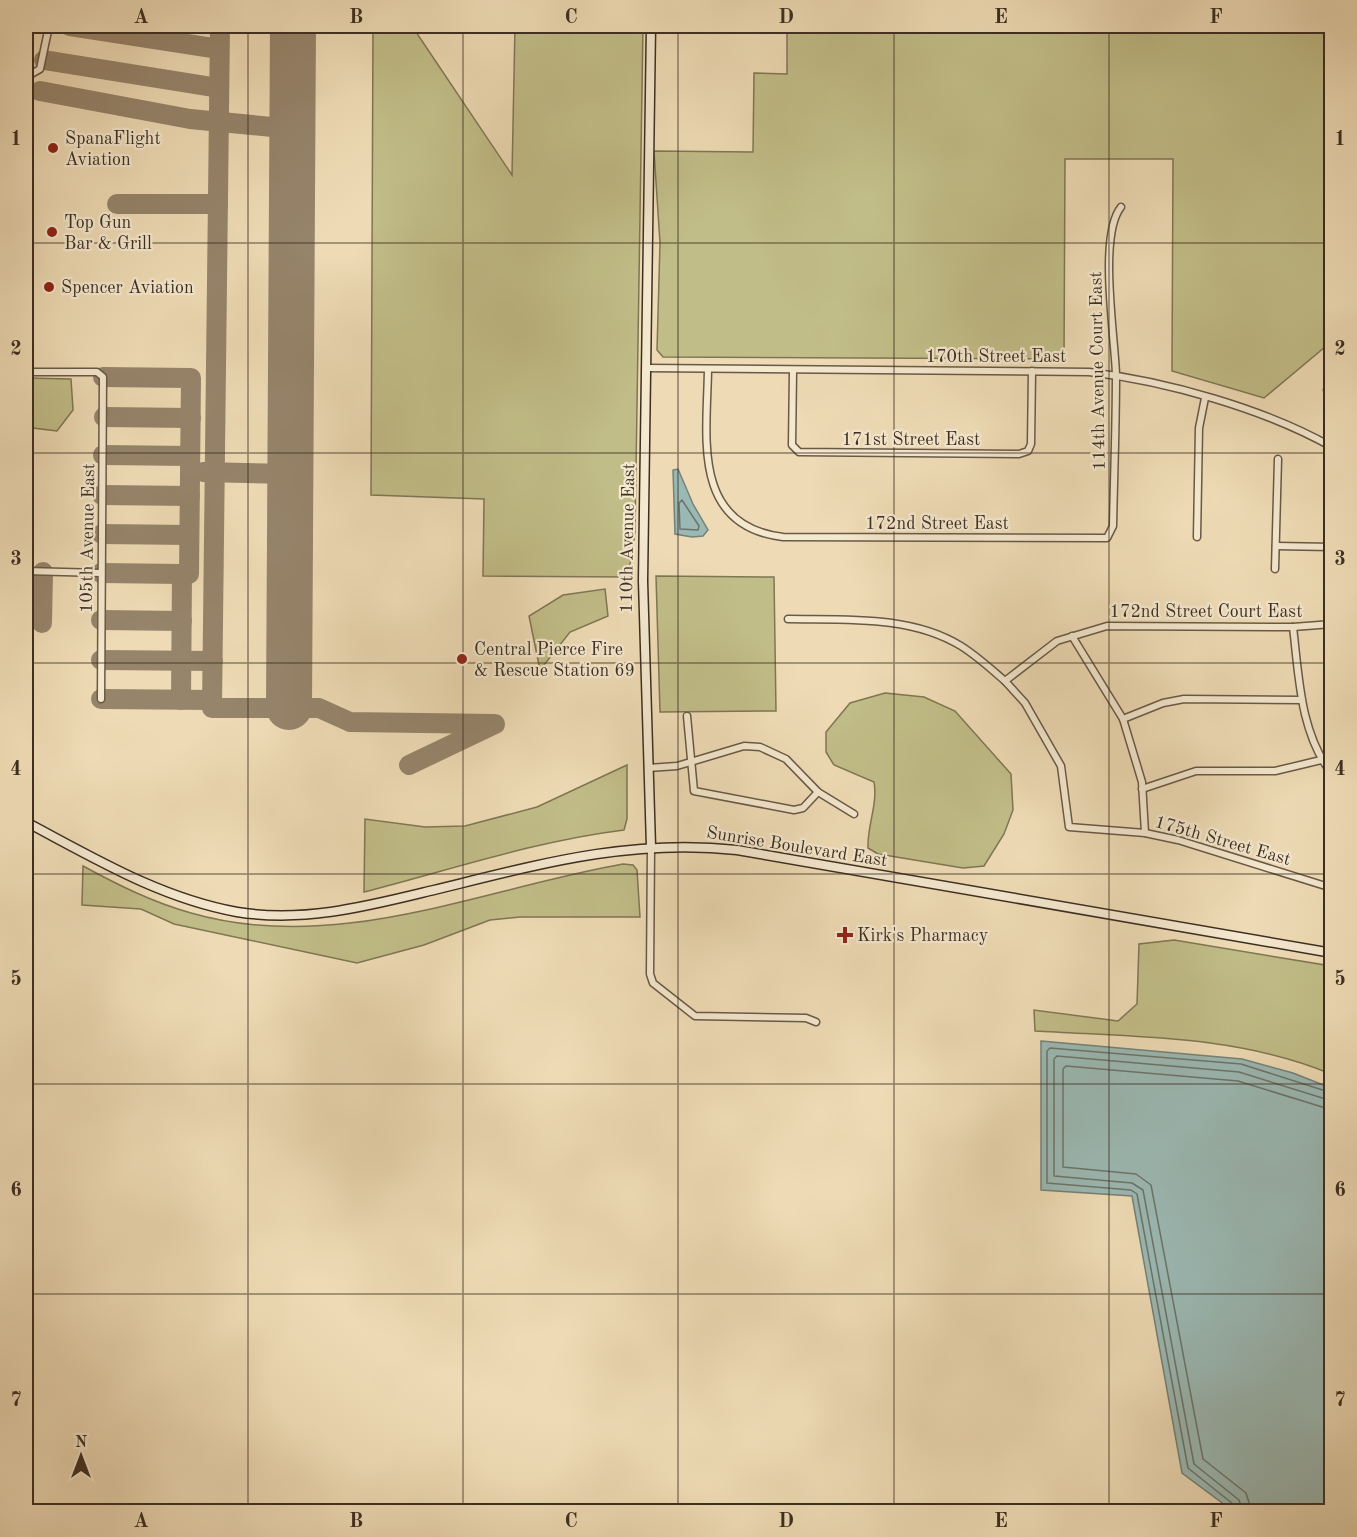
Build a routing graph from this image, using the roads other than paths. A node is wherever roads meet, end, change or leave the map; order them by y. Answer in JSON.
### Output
{"nodes":[{"id":1,"x":49,"y":26,"type":"edge"},
{"id":2,"x":651,"y":26,"type":"edge"},
{"id":3,"x":26,"y":77,"type":"edge"},
{"id":4,"x":1121,"y":207,"type":"dead end"},
{"id":5,"x":646,"y":368,"type":"junction"},
{"id":6,"x":708,"y":370,"type":"junction"},
{"id":7,"x":793,"y":371,"type":"junction"},
{"id":8,"x":1032,"y":371,"type":"junction"},
{"id":9,"x":26,"y":372,"type":"edge"},
{"id":10,"x":1116,"y":375,"type":"junction"},
{"id":11,"x":1205,"y":398,"type":"junction"},
{"id":12,"x":1332,"y":447,"type":"edge"},
{"id":13,"x":1278,"y":459,"type":"dead end"},
{"id":14,"x":1110,"y":537,"type":"joint"},
{"id":15,"x":1197,"y":537,"type":"dead end"},
{"id":16,"x":1276,"y":546,"type":"junction"},
{"id":17,"x":1332,"y":547,"type":"edge"},
{"id":18,"x":1275,"y":569,"type":"dead end"},
{"id":19,"x":26,"y":571,"type":"edge"},
{"id":20,"x":101,"y":573,"type":"junction"},
{"id":21,"x":788,"y":619,"type":"dead end"},
{"id":22,"x":1332,"y":624,"type":"edge"},
{"id":23,"x":1293,"y":627,"type":"junction"},
{"id":24,"x":1072,"y":636,"type":"junction"},
{"id":25,"x":1005,"y":681,"type":"junction"},
{"id":26,"x":100,"y":699,"type":"dead end"},
{"id":27,"x":1301,"y":700,"type":"junction"},
{"id":28,"x":687,"y":716,"type":"dead end"},
{"id":29,"x":1123,"y":719,"type":"junction"},
{"id":30,"x":1321,"y":760,"type":"junction"},
{"id":31,"x":690,"y":763,"type":"junction"},
{"id":32,"x":648,"y":768,"type":"junction"},
{"id":33,"x":1332,"y":774,"type":"edge"},
{"id":34,"x":1142,"y":789,"type":"junction"},
{"id":35,"x":818,"y":792,"type":"junction"},
{"id":36,"x":854,"y":814,"type":"dead end"},
{"id":37,"x":26,"y":822,"type":"edge"},
{"id":38,"x":1145,"y":833,"type":"junction"},
{"id":39,"x":651,"y":846,"type":"junction"},
{"id":40,"x":1332,"y":888,"type":"edge"},
{"id":41,"x":1332,"y":953,"type":"edge"},
{"id":42,"x":816,"y":1022,"type":"dead end"}],
"edges":[{"from":1,"to":3,"type":"street"},
{"from":2,"to":5,"type":"main road","name":"110th Avenue East"},
{"from":4,"to":10,"type":"street","name":"114th Avenue Court East"},
{"from":5,"to":6,"type":"street","name":"170th Street East"},
{"from":5,"to":32,"type":"main road","name":"110th Avenue East"},
{"from":6,"to":7,"type":"street","name":"170th Street East"},
{"from":6,"to":14,"type":"street","name":"172nd Street East"},
{"from":7,"to":8,"type":"street","name":"170th Street East"},
{"from":7,"to":8,"type":"street","name":"171st Street East"},
{"from":8,"to":10,"type":"street","name":"170th Street East"},
{"from":9,"to":20,"type":"street","name":"105th Avenue East"},
{"from":10,"to":11,"type":"street","name":"170th Street East"},
{"from":10,"to":14,"type":"street","name":"114th Avenue Court East"},
{"from":11,"to":12,"type":"street","name":"170th Street East"},
{"from":11,"to":15,"type":"street"},
{"from":13,"to":16,"type":"street"},
{"from":16,"to":17,"type":"street"},
{"from":16,"to":18,"type":"street"},
{"from":19,"to":20,"type":"street"},
{"from":20,"to":26,"type":"street","name":"105th Avenue East"},
{"from":21,"to":25,"type":"street"},
{"from":22,"to":23,"type":"street","name":"172nd Street Court East"},
{"from":23,"to":24,"type":"street","name":"172nd Street Court East"},
{"from":23,"to":27,"type":"street"},
{"from":24,"to":25,"type":"street","name":"172nd Street Court East"},
{"from":24,"to":29,"type":"street"},
{"from":25,"to":38,"type":"street","name":"175th Street East"},
{"from":27,"to":29,"type":"street"},
{"from":27,"to":30,"type":"street"},
{"from":28,"to":31,"type":"street"},
{"from":29,"to":34,"type":"street"},
{"from":30,"to":33,"type":"street"},
{"from":30,"to":34,"type":"street"},
{"from":31,"to":32,"type":"street"},
{"from":31,"to":35,"type":"street"},
{"from":31,"to":35,"type":"street"},
{"from":32,"to":39,"type":"main road","name":"110th Avenue East"},
{"from":34,"to":38,"type":"street"},
{"from":35,"to":36,"type":"street"},
{"from":37,"to":39,"type":"main road","name":"Sunrise Boulevard East"},
{"from":38,"to":40,"type":"street","name":"175th Street East"},
{"from":39,"to":41,"type":"main road","name":"Sunrise Boulevard East"},
{"from":39,"to":42,"type":"street","name":"110th Avenue East"}]}
